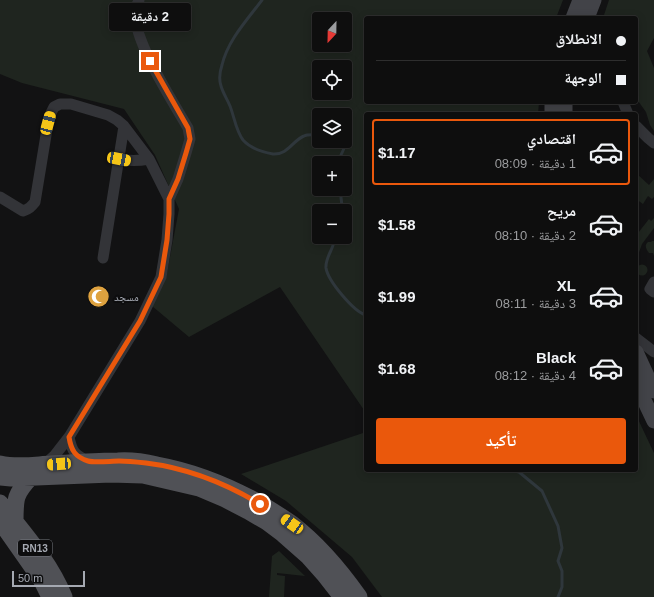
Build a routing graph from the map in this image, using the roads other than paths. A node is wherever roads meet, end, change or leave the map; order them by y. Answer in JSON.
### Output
{"nodes":[{"id":1,"x":139,"y":0,"type":"edge"},
{"id":2,"x":580,"y":0,"type":"edge"},
{"id":3,"x":594,"y":0,"type":"edge"},
{"id":4,"x":574,"y":16,"type":"edge"},
{"id":5,"x":588,"y":16,"type":"edge"},
{"id":6,"x":124,"y":126,"type":"junction"},
{"id":7,"x":638,"y":128,"type":"edge"},
{"id":8,"x":654,"y":143,"type":"edge"},
{"id":9,"x":119,"y":159,"type":"junction"},
{"id":10,"x":149,"y":159,"type":"junction"},
{"id":11,"x":0,"y":197,"type":"edge"},
{"id":12,"x":169,"y":199,"type":"junction"},
{"id":13,"x":103,"y":258,"type":"dead end"},
{"id":14,"x":654,"y":282,"type":"edge"},
{"id":15,"x":654,"y":292,"type":"edge"},
{"id":16,"x":638,"y":340,"type":"edge"},
{"id":17,"x":654,"y":352,"type":"edge"},
{"id":18,"x":638,"y":356,"type":"edge"},
{"id":19,"x":638,"y":387,"type":"edge"},
{"id":20,"x":654,"y":391,"type":"edge"},
{"id":21,"x":654,"y":421,"type":"edge"},
{"id":22,"x":69,"y":437,"type":"junction"},
{"id":23,"x":90,"y":462,"type":"junction"},
{"id":24,"x":0,"y":464,"type":"edge"},
{"id":25,"x":44,"y":465,"type":"junction"},
{"id":26,"x":0,"y":477,"type":"edge"},
{"id":27,"x":31,"y":477,"type":"junction"},
{"id":28,"x":0,"y":503,"type":"edge"},
{"id":29,"x":7,"y":522,"type":"edge"},
{"id":30,"x":50,"y":597,"type":"edge"},
{"id":31,"x":64,"y":597,"type":"edge"},
{"id":32,"x":342,"y":597,"type":"edge"},
{"id":33,"x":359,"y":597,"type":"edge"}],
"edges":[{"from":1,"to":12,"type":"street"},
{"from":2,"to":4,"type":"main road"},
{"from":3,"to":5,"type":"main road"},
{"from":6,"to":9,"type":"street"},
{"from":6,"to":10,"type":"street"},
{"from":6,"to":11,"type":"street"},
{"from":7,"to":8,"type":"street"},
{"from":9,"to":10,"type":"street"},
{"from":9,"to":13,"type":"street"},
{"from":10,"to":12,"type":"street"},
{"from":12,"to":22,"type":"street"},
{"from":14,"to":15,"type":"street"},
{"from":16,"to":17,"type":"street"},
{"from":18,"to":20,"type":"main road"},
{"from":19,"to":21,"type":"main road"},
{"from":22,"to":23,"type":"street"},
{"from":22,"to":25,"type":"street"},
{"from":23,"to":25,"type":"main road"},
{"from":23,"to":33,"type":"main road"},
{"from":24,"to":25,"type":"main road"},
{"from":26,"to":27,"type":"main road"},
{"from":27,"to":29,"type":"main road"},
{"from":27,"to":32,"type":"main road"},
{"from":28,"to":29,"type":"main road","number":"RN13"},
{"from":29,"to":30,"type":"main road","number":"RN13"},
{"from":29,"to":31,"type":"main road","number":"RN13"}]}
